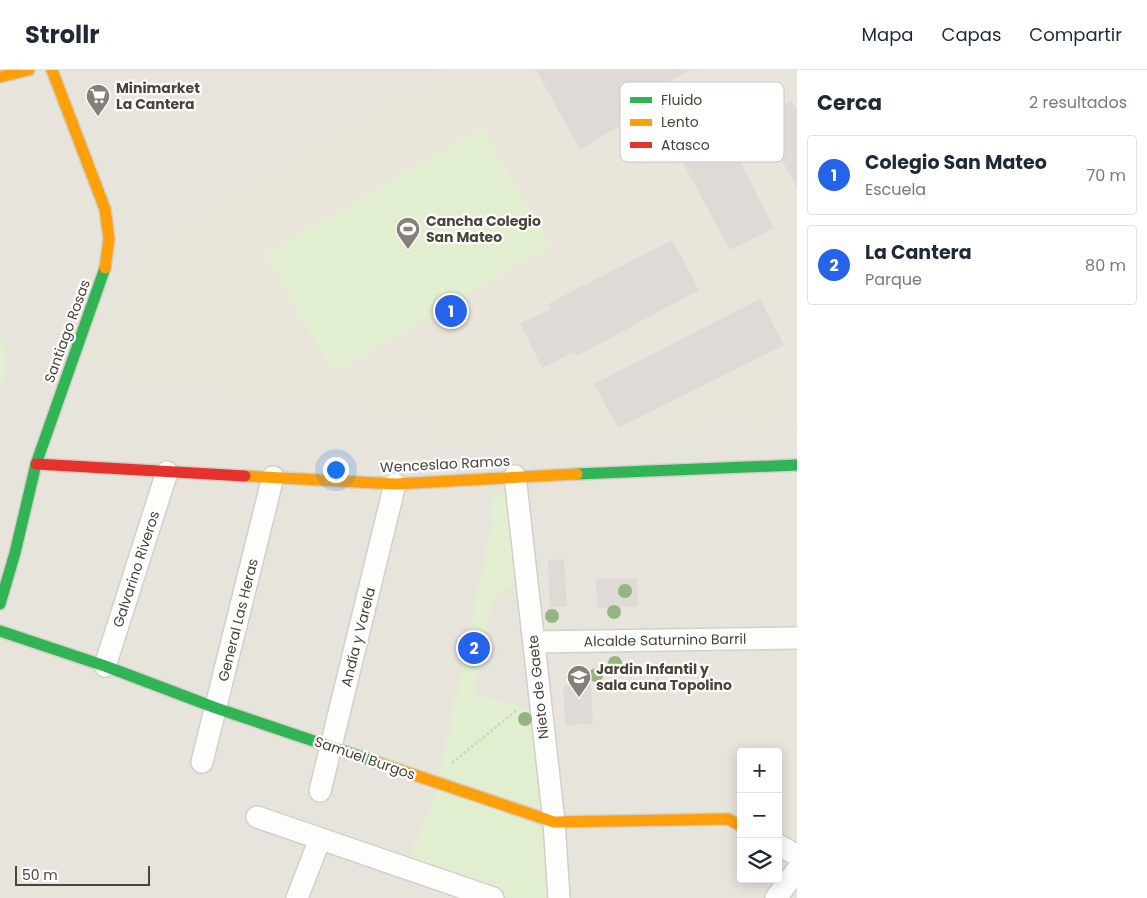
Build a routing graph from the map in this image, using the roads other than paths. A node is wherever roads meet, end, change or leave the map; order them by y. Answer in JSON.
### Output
{"nodes":[{"id":1,"x":29,"y":70,"type":"edge"},
{"id":2,"x":52,"y":70,"type":"edge"},
{"id":3,"x":0,"y":77,"type":"edge"},
{"id":4,"x":36,"y":464,"type":"junction"},
{"id":5,"x":797,"y":465,"type":"edge"},
{"id":6,"x":167,"y":472,"type":"junction"},
{"id":7,"x":515,"y":476,"type":"junction"},
{"id":8,"x":273,"y":477,"type":"junction"},
{"id":9,"x":395,"y":484,"type":"junction"},
{"id":10,"x":7,"y":551,"type":"edge"},
{"id":11,"x":0,"y":604,"type":"edge"},
{"id":12,"x":0,"y":631,"type":"edge"},
{"id":13,"x":797,"y":638,"type":"edge"},
{"id":14,"x":534,"y":642,"type":"junction"},
{"id":15,"x":105,"y":666,"type":"junction"},
{"id":16,"x":216,"y":708,"type":"junction"},
{"id":17,"x":331,"y":747,"type":"junction"},
{"id":18,"x":202,"y":762,"type":"dead end"},
{"id":19,"x":320,"y":791,"type":"dead end"},
{"id":20,"x":257,"y":818,"type":"dead end"},
{"id":21,"x":554,"y":822,"type":"junction"},
{"id":22,"x":737,"y":824,"type":"edge"},
{"id":23,"x":320,"y":839,"type":"junction"},
{"id":24,"x":782,"y":847,"type":"edge"},
{"id":25,"x":797,"y":855,"type":"edge"},
{"id":26,"x":797,"y":870,"type":"edge"},
{"id":27,"x":298,"y":898,"type":"edge"},
{"id":28,"x":493,"y":898,"type":"edge"},
{"id":29,"x":559,"y":898,"type":"edge"},
{"id":30,"x":776,"y":898,"type":"edge"}],
"edges":[{"from":1,"to":3,"type":"street"},
{"from":2,"to":4,"type":"street","name":"Santiago Rosas"},
{"from":4,"to":6,"type":"street","name":"Wenceslao Ramos"},
{"from":4,"to":10,"type":"street","name":"Santiago Rosas"},
{"from":5,"to":7,"type":"street","name":"Wenceslao Ramos"},
{"from":6,"to":8,"type":"street","name":"Wenceslao Ramos"},
{"from":6,"to":15,"type":"street","name":"Galvarino Riveros"},
{"from":7,"to":9,"type":"street","name":"Wenceslao Ramos"},
{"from":7,"to":14,"type":"street","name":"Nieto de Gaete"},
{"from":8,"to":9,"type":"street","name":"Wenceslao Ramos"},
{"from":8,"to":16,"type":"street","name":"General Las Heras"},
{"from":9,"to":17,"type":"street","name":"Andía y Varela"},
{"from":10,"to":11,"type":"street","name":"Santiago Rosas"},
{"from":12,"to":15,"type":"street","name":"Samuel Burgos"},
{"from":13,"to":14,"type":"street","name":"Alcalde Saturnino Barril"},
{"from":14,"to":21,"type":"street","name":"Nieto de Gaete"},
{"from":15,"to":16,"type":"street","name":"Samuel Burgos"},
{"from":16,"to":17,"type":"street","name":"Samuel Burgos"},
{"from":16,"to":18,"type":"street","name":"General Las Heras"},
{"from":17,"to":19,"type":"street","name":"Andía y Varela"},
{"from":17,"to":21,"type":"street","name":"Samuel Burgos"},
{"from":20,"to":23,"type":"street"},
{"from":21,"to":22,"type":"street","name":"Samuel Burgos"},
{"from":21,"to":29,"type":"street","name":"Nieto de Gaete"},
{"from":23,"to":27,"type":"street"},
{"from":23,"to":28,"type":"street"},
{"from":24,"to":25,"type":"street"},
{"from":26,"to":30,"type":"street"}]}
